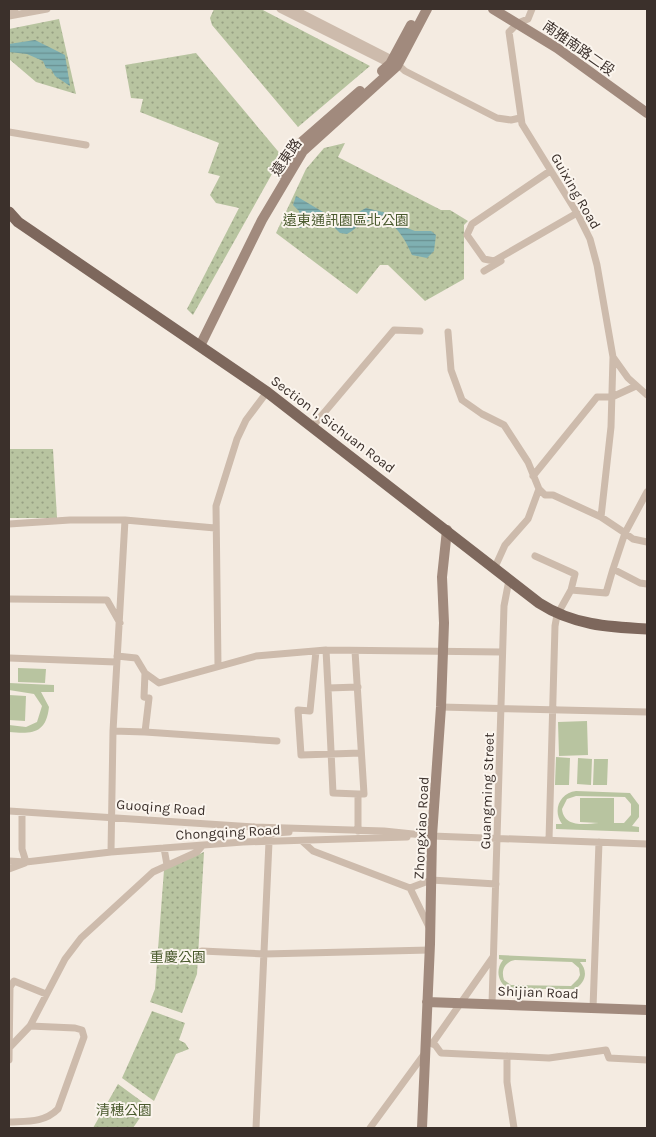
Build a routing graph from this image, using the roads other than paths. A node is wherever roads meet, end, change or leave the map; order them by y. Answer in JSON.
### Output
{"nodes":[{"id":1,"x":15,"y":9,"type":"edge"},
{"id":2,"x":47,"y":9,"type":"edge"},
{"id":3,"x":280,"y":9,"type":"edge"},
{"id":4,"x":294,"y":9,"type":"edge"},
{"id":5,"x":420,"y":9,"type":"edge"},
{"id":6,"x":427,"y":9,"type":"edge"},
{"id":7,"x":493,"y":9,"type":"edge"},
{"id":8,"x":532,"y":9,"type":"edge"},
{"id":9,"x":9,"y":10,"type":"edge"},
{"id":10,"x":9,"y":16,"type":"edge"},
{"id":11,"x":518,"y":23,"type":"junction"},
{"id":12,"x":393,"y":63,"type":"junction"},
{"id":13,"x":647,"y":113,"type":"edge"},
{"id":14,"x":520,"y":118,"type":"junction"},
{"id":15,"x":9,"y":132,"type":"edge"},
{"id":16,"x":86,"y":145,"type":"dead end"},
{"id":17,"x":550,"y":171,"type":"junction"},
{"id":18,"x":9,"y":212,"type":"edge"},
{"id":19,"x":577,"y":212,"type":"junction"},
{"id":20,"x":12,"y":222,"type":"edge"},
{"id":21,"x":555,"y":229,"type":"dead end"},
{"id":22,"x":484,"y":271,"type":"dead end"},
{"id":23,"x":420,"y":331,"type":"dead end"},
{"id":24,"x":448,"y":332,"type":"dead end"},
{"id":25,"x":197,"y":344,"type":"junction"},
{"id":26,"x":613,"y":357,"type":"junction"},
{"id":27,"x":636,"y":386,"type":"junction"},
{"id":28,"x":267,"y":392,"type":"junction"},
{"id":29,"x":647,"y":395,"type":"edge"},
{"id":30,"x":612,"y":397,"type":"junction"},
{"id":31,"x":312,"y":427,"type":"junction"},
{"id":32,"x":533,"y":476,"type":"junction"},
{"id":33,"x":539,"y":489,"type":"junction"},
{"id":34,"x":647,"y":492,"type":"edge"},
{"id":35,"x":600,"y":517,"type":"junction"},
{"id":36,"x":125,"y":520,"type":"junction"},
{"id":37,"x":9,"y":524,"type":"edge"},
{"id":38,"x":215,"y":528,"type":"junction"},
{"id":39,"x":447,"y":530,"type":"junction"},
{"id":40,"x":625,"y":533,"type":"junction"},
{"id":41,"x":647,"y":542,"type":"edge"},
{"id":42,"x":535,"y":556,"type":"dead end"},
{"id":43,"x":495,"y":567,"type":"junction"},
{"id":44,"x":613,"y":569,"type":"junction"},
{"id":45,"x":510,"y":580,"type":"junction"},
{"id":46,"x":647,"y":584,"type":"edge"},
{"id":47,"x":572,"y":590,"type":"junction"},
{"id":48,"x":9,"y":599,"type":"edge"},
{"id":49,"x":107,"y":600,"type":"junction"},
{"id":50,"x":121,"y":600,"type":"junction"},
{"id":51,"x":557,"y":615,"type":"junction"},
{"id":52,"x":120,"y":623,"type":"junction"},
{"id":53,"x":647,"y":629,"type":"edge"},
{"id":54,"x":326,"y":650,"type":"junction"},
{"id":55,"x":316,"y":651,"type":"junction"},
{"id":56,"x":355,"y":651,"type":"junction"},
{"id":57,"x":502,"y":652,"type":"junction"},
{"id":58,"x":443,"y":653,"type":"junction"},
{"id":59,"x":9,"y":658,"type":"edge"},
{"id":60,"x":116,"y":659,"type":"junction"},
{"id":61,"x":218,"y":666,"type":"junction"},
{"id":62,"x":145,"y":673,"type":"junction"},
{"id":63,"x":328,"y":688,"type":"junction"},
{"id":64,"x":358,"y":688,"type":"junction"},
{"id":65,"x":441,"y":707,"type":"junction"},
{"id":66,"x":502,"y":708,"type":"junction"},
{"id":67,"x":552,"y":709,"type":"junction"},
{"id":68,"x":647,"y":712,"type":"edge"},
{"id":69,"x":113,"y":731,"type":"junction"},
{"id":70,"x":145,"y":732,"type":"junction"},
{"id":71,"x":277,"y":742,"type":"dead end"},
{"id":72,"x":361,"y":753,"type":"junction"},
{"id":73,"x":331,"y":755,"type":"junction"},
{"id":74,"x":358,"y":794,"type":"junction"},
{"id":75,"x":9,"y":811,"type":"edge"},
{"id":76,"x":22,"y":812,"type":"junction"},
{"id":77,"x":111,"y":816,"type":"junction"},
{"id":78,"x":254,"y":827,"type":"junction"},
{"id":79,"x":312,"y":829,"type":"junction"},
{"id":80,"x":358,"y":831,"type":"junction"},
{"id":81,"x":263,"y":836,"type":"junction"},
{"id":82,"x":432,"y":836,"type":"junction"},
{"id":83,"x":498,"y":838,"type":"junction"},
{"id":84,"x":549,"y":840,"type":"junction"},
{"id":85,"x":302,"y":841,"type":"junction"},
{"id":86,"x":243,"y":842,"type":"junction"},
{"id":87,"x":269,"y":842,"type":"junction"},
{"id":88,"x":599,"y":842,"type":"junction"},
{"id":89,"x":647,"y":844,"type":"edge"},
{"id":90,"x":202,"y":846,"type":"junction"},
{"id":91,"x":164,"y":848,"type":"junction"},
{"id":92,"x":111,"y":852,"type":"junction"},
{"id":93,"x":9,"y":861,"type":"edge"},
{"id":94,"x":26,"y":862,"type":"junction"},
{"id":95,"x":167,"y":866,"type":"junction"},
{"id":96,"x":9,"y":869,"type":"edge"},
{"id":97,"x":431,"y":880,"type":"junction"},
{"id":98,"x":496,"y":884,"type":"junction"},
{"id":99,"x":410,"y":888,"type":"junction"},
{"id":100,"x":430,"y":930,"type":"junction"},
{"id":101,"x":430,"y":950,"type":"junction"},
{"id":102,"x":202,"y":951,"type":"dead end"},
{"id":103,"x":264,"y":954,"type":"junction"},
{"id":104,"x":494,"y":957,"type":"junction"},
{"id":105,"x":9,"y":987,"type":"edge"},
{"id":106,"x":46,"y":994,"type":"junction"},
{"id":107,"x":427,"y":1002,"type":"junction"},
{"id":108,"x":462,"y":1003,"type":"junction"},
{"id":109,"x":492,"y":1004,"type":"junction"},
{"id":110,"x":593,"y":1008,"type":"junction"},
{"id":111,"x":647,"y":1010,"type":"edge"},
{"id":112,"x":30,"y":1026,"type":"junction"},
{"id":113,"x":433,"y":1042,"type":"junction"},
{"id":114,"x":9,"y":1048,"type":"edge"},
{"id":115,"x":424,"y":1056,"type":"junction"},
{"id":116,"x":507,"y":1056,"type":"junction"},
{"id":117,"x":9,"y":1060,"type":"edge"},
{"id":118,"x":647,"y":1060,"type":"edge"},
{"id":119,"x":9,"y":1122,"type":"edge"},
{"id":120,"x":256,"y":1128,"type":"edge"},
{"id":121,"x":370,"y":1128,"type":"edge"},
{"id":122,"x":422,"y":1128,"type":"edge"},
{"id":123,"x":514,"y":1128,"type":"edge"}],
"edges":[{"from":1,"to":9,"type":"street"},
{"from":2,"to":10,"type":"street"},
{"from":3,"to":12,"type":"street"},
{"from":4,"to":12,"type":"street"},
{"from":5,"to":12,"type":"street","name":"遠東路"},
{"from":6,"to":12,"type":"street","name":"遠東路"},
{"from":7,"to":11,"type":"street","name":"南雅南路二段"},
{"from":8,"to":11,"type":"street"},
{"from":11,"to":13,"type":"street","name":"南雅南路二段"},
{"from":11,"to":14,"type":"street","name":"Guixing Road"},
{"from":12,"to":14,"type":"street"},
{"from":12,"to":25,"type":"street","name":"遠東路"},
{"from":14,"to":17,"type":"street","name":"Guixing Road"},
{"from":15,"to":16,"type":"street"},
{"from":17,"to":19,"type":"street","name":"Guixing Road"},
{"from":17,"to":19,"type":"street"},
{"from":18,"to":20,"type":"main road","name":"Section 1, Sichuan Road"},
{"from":19,"to":26,"type":"street","name":"Guixing Road"},
{"from":20,"to":25,"type":"main road","name":"Section 1, Sichuan Road"},
{"from":21,"to":22,"type":"street"},
{"from":23,"to":31,"type":"street"},
{"from":24,"to":32,"type":"street"},
{"from":25,"to":28,"type":"main road","name":"Section 1, Sichuan Road"},
{"from":26,"to":27,"type":"street","name":"Guixing Road"},
{"from":26,"to":30,"type":"street"},
{"from":27,"to":29,"type":"street","name":"Guixing Road"},
{"from":27,"to":30,"type":"street"},
{"from":28,"to":31,"type":"main road","name":"Section 1, Sichuan Road"},
{"from":28,"to":38,"type":"street"},
{"from":30,"to":32,"type":"street"},
{"from":30,"to":35,"type":"street"},
{"from":31,"to":39,"type":"main road","name":"Section 1, Sichuan Road"},
{"from":32,"to":33,"type":"street"},
{"from":33,"to":35,"type":"street"},
{"from":33,"to":43,"type":"street"},
{"from":34,"to":40,"type":"street"},
{"from":35,"to":40,"type":"street"},
{"from":36,"to":37,"type":"street"},
{"from":36,"to":38,"type":"street"},
{"from":36,"to":50,"type":"street"},
{"from":38,"to":61,"type":"street"},
{"from":39,"to":43,"type":"main road","name":"Section 1, Sichuan Road"},
{"from":39,"to":58,"type":"street","name":"Zhongxiao Road"},
{"from":40,"to":41,"type":"street"},
{"from":40,"to":44,"type":"street"},
{"from":42,"to":47,"type":"street"},
{"from":43,"to":45,"type":"main road","name":"Section 1, Sichuan Road"},
{"from":44,"to":46,"type":"street"},
{"from":44,"to":47,"type":"street"},
{"from":45,"to":51,"type":"main road","name":"Section 1, Sichuan Road"},
{"from":45,"to":57,"type":"street","name":"Guangming Street"},
{"from":47,"to":51,"type":"street"},
{"from":48,"to":49,"type":"street"},
{"from":49,"to":50,"type":"street"},
{"from":49,"to":52,"type":"street"},
{"from":50,"to":52,"type":"street"},
{"from":51,"to":53,"type":"main road","name":"Section 1, Sichuan Road"},
{"from":51,"to":67,"type":"street"},
{"from":52,"to":60,"type":"street"},
{"from":54,"to":55,"type":"street"},
{"from":54,"to":56,"type":"street"},
{"from":54,"to":63,"type":"street"},
{"from":55,"to":61,"type":"street"},
{"from":55,"to":73,"type":"street"},
{"from":56,"to":58,"type":"street"},
{"from":56,"to":64,"type":"street"},
{"from":57,"to":58,"type":"street"},
{"from":57,"to":66,"type":"street","name":"Guangming Street"},
{"from":58,"to":65,"type":"street","name":"Zhongxiao Road"},
{"from":59,"to":60,"type":"street"},
{"from":60,"to":62,"type":"street"},
{"from":60,"to":69,"type":"street"},
{"from":61,"to":62,"type":"street"},
{"from":62,"to":70,"type":"street"},
{"from":63,"to":64,"type":"street"},
{"from":63,"to":73,"type":"street"},
{"from":64,"to":72,"type":"street"},
{"from":65,"to":66,"type":"street"},
{"from":65,"to":82,"type":"street","name":"Zhongxiao Road"},
{"from":66,"to":67,"type":"street"},
{"from":66,"to":83,"type":"street","name":"Guangming Street"},
{"from":67,"to":68,"type":"street"},
{"from":67,"to":84,"type":"street"},
{"from":69,"to":70,"type":"street"},
{"from":69,"to":77,"type":"street"},
{"from":70,"to":71,"type":"street"},
{"from":72,"to":73,"type":"street"},
{"from":72,"to":74,"type":"street"},
{"from":73,"to":74,"type":"street"},
{"from":74,"to":80,"type":"street"},
{"from":75,"to":76,"type":"street","name":"Guoqing Road"},
{"from":76,"to":77,"type":"street","name":"Guoqing Road"},
{"from":76,"to":94,"type":"street"},
{"from":77,"to":78,"type":"street","name":"Guoqing Road"},
{"from":77,"to":92,"type":"street"},
{"from":78,"to":79,"type":"street","name":"Guoqing Road"},
{"from":78,"to":81,"type":"street"},
{"from":79,"to":80,"type":"street","name":"Chongqing Road"},
{"from":79,"to":81,"type":"street"},
{"from":80,"to":82,"type":"street","name":"Chongqing Road"},
{"from":81,"to":86,"type":"street"},
{"from":81,"to":87,"type":"street"},
{"from":82,"to":83,"type":"street","name":"Chongqing Road"},
{"from":82,"to":85,"type":"street","name":"Chongqing Road"},
{"from":82,"to":97,"type":"street","name":"Zhongxiao Road"},
{"from":83,"to":84,"type":"street","name":"Chongqing Road"},
{"from":83,"to":98,"type":"street","name":"Guangming Street"},
{"from":84,"to":88,"type":"street","name":"Chongqing Road"},
{"from":85,"to":87,"type":"street","name":"Chongqing Road"},
{"from":85,"to":99,"type":"street"},
{"from":86,"to":87,"type":"street","name":"Chongqing Road"},
{"from":86,"to":90,"type":"street","name":"Chongqing Road"},
{"from":87,"to":103,"type":"street"},
{"from":88,"to":89,"type":"street","name":"Chongqing Road"},
{"from":88,"to":110,"type":"street"},
{"from":90,"to":91,"type":"street","name":"Chongqing Road"},
{"from":90,"to":95,"type":"street"},
{"from":91,"to":92,"type":"street","name":"Chongqing Road"},
{"from":91,"to":95,"type":"street"},
{"from":92,"to":94,"type":"street","name":"Chongqing Road"},
{"from":93,"to":94,"type":"street","name":"Chongqing Road"},
{"from":94,"to":96,"type":"street","name":"Chongqing Road"},
{"from":95,"to":106,"type":"street"},
{"from":97,"to":98,"type":"street"},
{"from":97,"to":99,"type":"street"},
{"from":97,"to":100,"type":"street","name":"Zhongxiao Road"},
{"from":98,"to":104,"type":"street","name":"Guangming Street"},
{"from":99,"to":100,"type":"street"},
{"from":100,"to":101,"type":"street","name":"Zhongxiao Road"},
{"from":101,"to":103,"type":"street"},
{"from":101,"to":107,"type":"street","name":"Zhongxiao Road"},
{"from":102,"to":103,"type":"street"},
{"from":103,"to":120,"type":"street"},
{"from":104,"to":108,"type":"street"},
{"from":104,"to":109,"type":"street","name":"Guangming Street"},
{"from":105,"to":106,"type":"street"},
{"from":105,"to":114,"type":"street"},
{"from":106,"to":112,"type":"street"},
{"from":107,"to":108,"type":"street","name":"Shijian Road"},
{"from":107,"to":115,"type":"street","name":"Zhongxiao Road"},
{"from":108,"to":109,"type":"street","name":"Shijian Road"},
{"from":108,"to":113,"type":"street"},
{"from":109,"to":110,"type":"street","name":"Shijian Road"},
{"from":110,"to":111,"type":"street","name":"Shijian Road"},
{"from":112,"to":114,"type":"street"},
{"from":112,"to":119,"type":"street"},
{"from":113,"to":115,"type":"street"},
{"from":113,"to":116,"type":"street"},
{"from":114,"to":117,"type":"street"},
{"from":115,"to":121,"type":"street"},
{"from":115,"to":122,"type":"street","name":"Zhongxiao Road"},
{"from":116,"to":118,"type":"street"},
{"from":116,"to":123,"type":"street"}]}
